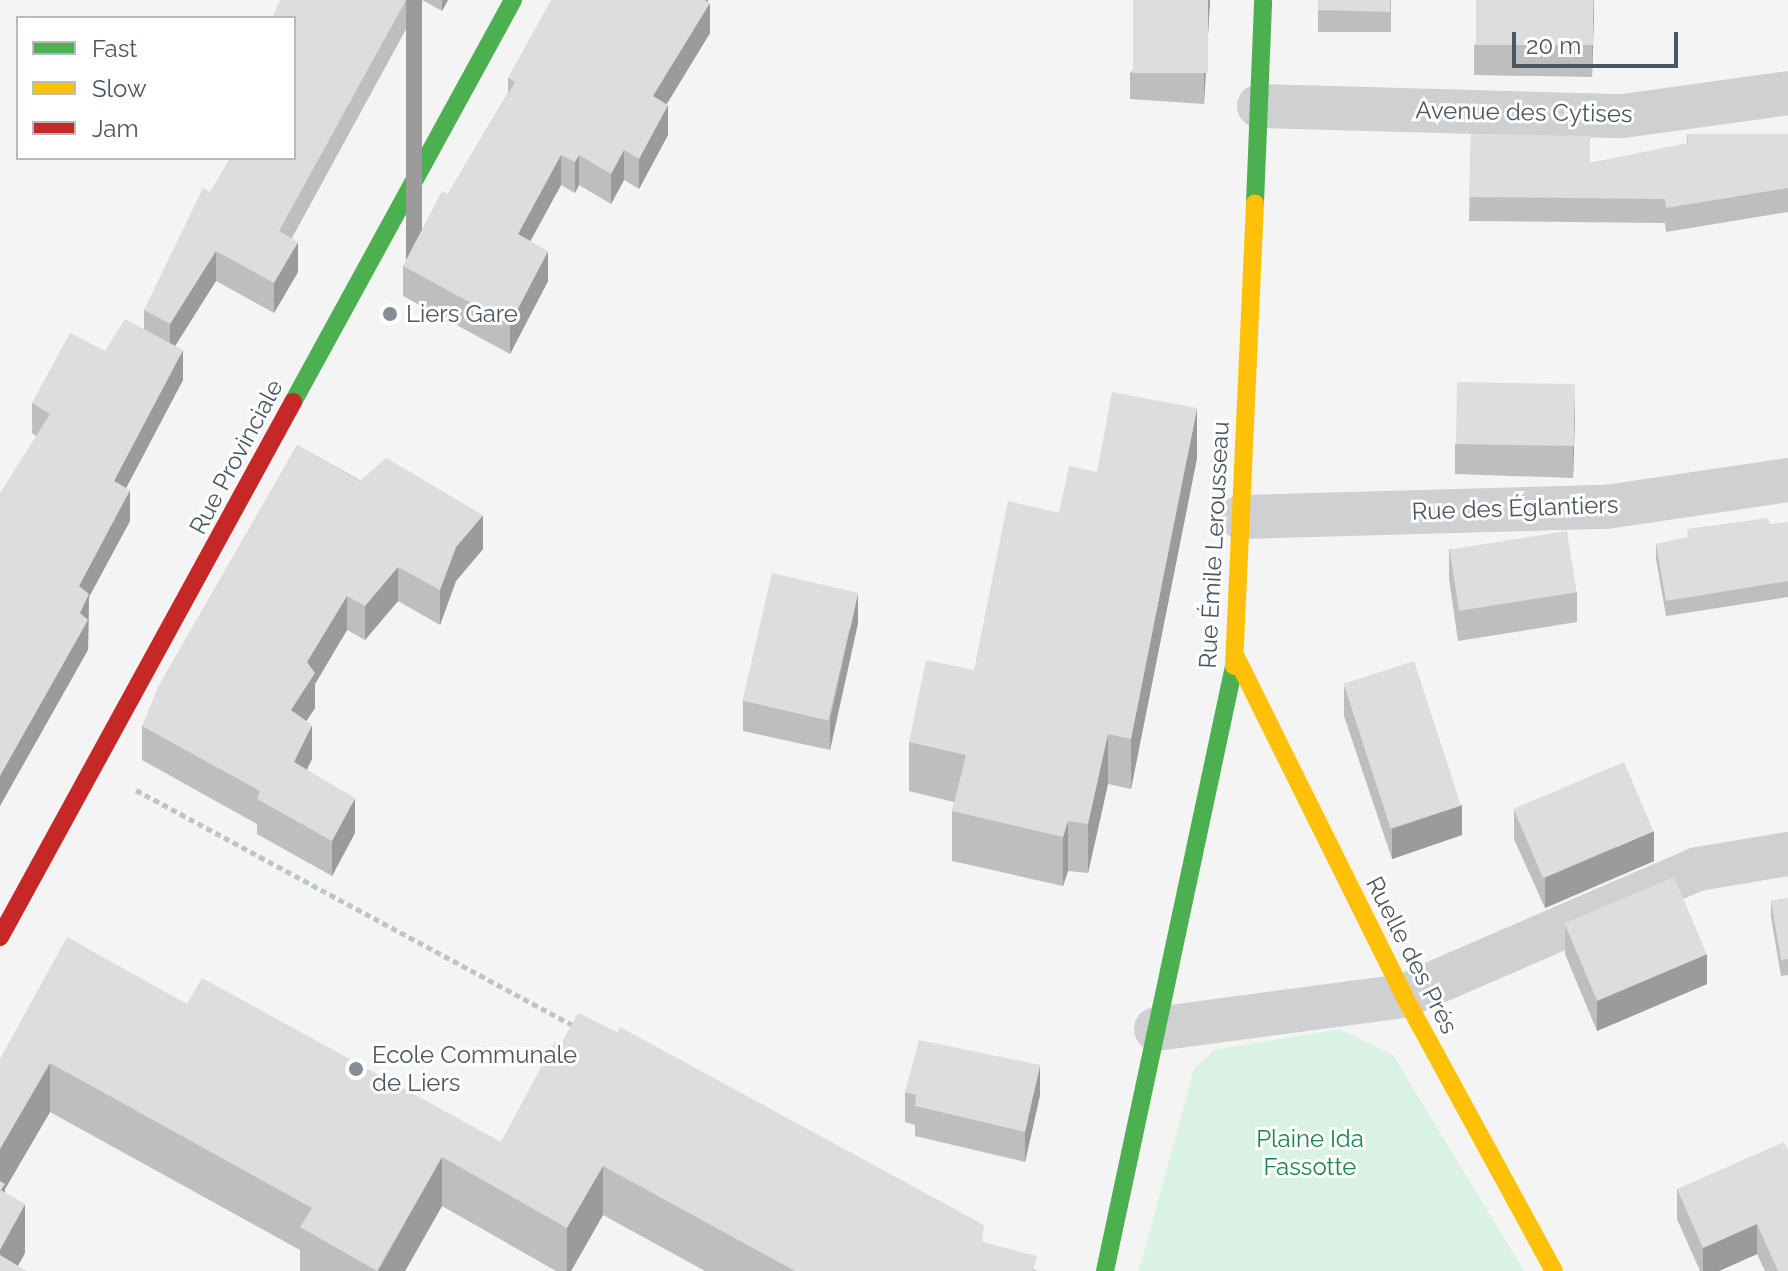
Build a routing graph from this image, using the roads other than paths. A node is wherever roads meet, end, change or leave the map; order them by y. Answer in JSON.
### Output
{"nodes":[{"id":1,"x":513,"y":0,"type":"edge"},
{"id":2,"x":1263,"y":0,"type":"edge"},
{"id":3,"x":1788,"y":93,"type":"edge"},
{"id":4,"x":1259,"y":106,"type":"junction"},
{"id":5,"x":1788,"y":480,"type":"edge"},
{"id":6,"x":1241,"y":517,"type":"junction"},
{"id":7,"x":1236,"y":657,"type":"junction"},
{"id":8,"x":1788,"y":854,"type":"edge"},
{"id":9,"x":0,"y":937,"type":"edge"},
{"id":10,"x":1404,"y":996,"type":"junction"},
{"id":11,"x":1156,"y":1029,"type":"junction"},
{"id":12,"x":1105,"y":1271,"type":"edge"},
{"id":13,"x":1554,"y":1271,"type":"edge"}],
"edges":[{"from":1,"to":9,"type":"street","name":"Rue Provinciale"},
{"from":2,"to":4,"type":"street","name":"Rue Émile Lerousseau"},
{"from":3,"to":4,"type":"street","name":"Avenue des Cytises"},
{"from":4,"to":6,"type":"street","name":"Rue Émile Lerousseau"},
{"from":5,"to":6,"type":"street","name":"Rue des Églantiers"},
{"from":6,"to":7,"type":"street","name":"Rue Émile Lerousseau"},
{"from":7,"to":10,"type":"street","name":"Ruelle des Prés"},
{"from":7,"to":11,"type":"street","name":"Rue Émile Lerousseau"},
{"from":8,"to":10,"type":"street"},
{"from":10,"to":11,"type":"street"},
{"from":10,"to":13,"type":"street","name":"Ruelle des Prés"},
{"from":11,"to":12,"type":"street","name":"Rue Émile Lerousseau"}]}
